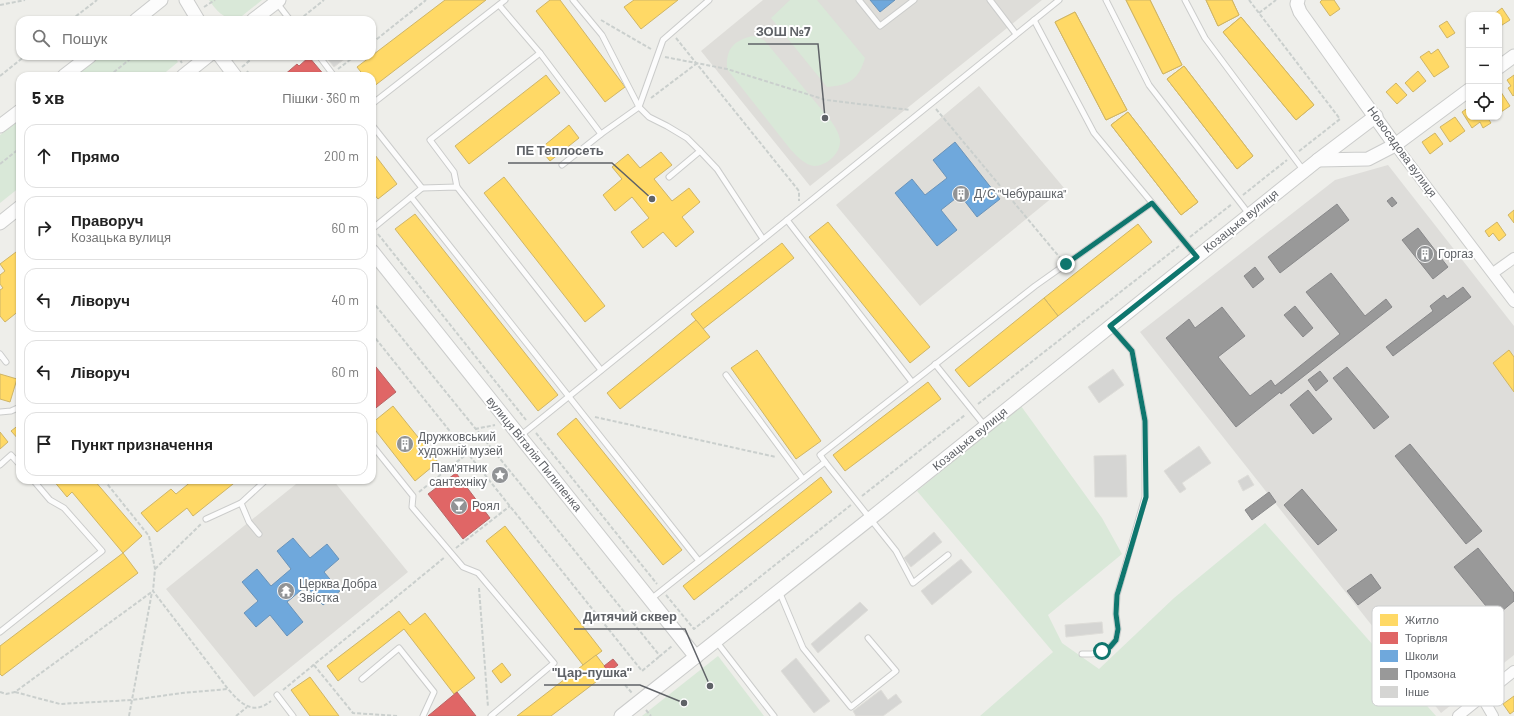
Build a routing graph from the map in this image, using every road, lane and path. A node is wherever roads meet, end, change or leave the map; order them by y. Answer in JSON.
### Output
{"nodes":[{"id":1,"x":25,"y":0,"type":"edge"},
{"id":2,"x":97,"y":0,"type":"edge"},
{"id":3,"x":161,"y":0,"type":"edge"},
{"id":4,"x":186,"y":0,"type":"edge"},
{"id":5,"x":324,"y":0,"type":"edge"},
{"id":6,"x":426,"y":0,"type":"edge"},
{"id":7,"x":506,"y":0,"type":"edge"},
{"id":8,"x":573,"y":0,"type":"edge"},
{"id":9,"x":708,"y":0,"type":"edge"},
{"id":10,"x":859,"y":0,"type":"edge"},
{"id":11,"x":914,"y":0,"type":"edge"},
{"id":12,"x":990,"y":0,"type":"edge"},
{"id":13,"x":1059,"y":0,"type":"edge"},
{"id":14,"x":1106,"y":0,"type":"edge"},
{"id":15,"x":1185,"y":0,"type":"edge"},
{"id":16,"x":1249,"y":0,"type":"edge"},
{"id":17,"x":1276,"y":0,"type":"edge"},
{"id":18,"x":1298,"y":0,"type":"edge"},
{"id":19,"x":277,"y":1,"type":"edge"},
{"id":20,"x":0,"y":5,"type":"edge"},
{"id":21,"x":499,"y":5,"type":"junction"},
{"id":22,"x":1259,"y":13,"type":"junction"},
{"id":23,"x":76,"y":16,"type":"edge"},
{"id":24,"x":141,"y":16,"type":"edge"},
{"id":25,"x":196,"y":16,"type":"edge"},
{"id":26,"x":259,"y":16,"type":"edge"},
{"id":27,"x":287,"y":16,"type":"edge"},
{"id":28,"x":304,"y":16,"type":"edge"},
{"id":29,"x":597,"y":16,"type":"dead end"},
{"id":30,"x":1034,"y":20,"type":"junction"},
{"id":31,"x":672,"y":32,"type":"junction"},
{"id":32,"x":1016,"y":34,"type":"junction"},
{"id":33,"x":376,"y":40,"type":"edge"},
{"id":34,"x":540,"y":53,"type":"junction"},
{"id":35,"x":658,"y":53,"type":"junction"},
{"id":36,"x":1514,"y":56,"type":"edge"},
{"id":37,"x":21,"y":60,"type":"edge"},
{"id":38,"x":85,"y":60,"type":"edge"},
{"id":39,"x":129,"y":60,"type":"edge"},
{"id":40,"x":203,"y":60,"type":"edge"},
{"id":41,"x":223,"y":60,"type":"edge"},
{"id":42,"x":322,"y":60,"type":"edge"},
{"id":43,"x":350,"y":60,"type":"edge"},
{"id":44,"x":697,"y":64,"type":"junction"},
{"id":45,"x":1502,"y":65,"type":"edge"},
{"id":46,"x":69,"y":72,"type":"edge"},
{"id":47,"x":114,"y":72,"type":"edge"},
{"id":48,"x":188,"y":72,"type":"edge"},
{"id":49,"x":231,"y":72,"type":"edge"},
{"id":50,"x":331,"y":72,"type":"edge"},
{"id":51,"x":336,"y":72,"type":"edge"},
{"id":52,"x":0,"y":76,"type":"edge"},
{"id":53,"x":1466,"y":92,"type":"edge"},
{"id":54,"x":376,"y":101,"type":"edge"},
{"id":55,"x":931,"y":103,"type":"junction"},
{"id":56,"x":639,"y":107,"type":"junction"},
{"id":57,"x":921,"y":112,"type":"junction"},
{"id":58,"x":16,"y":114,"type":"edge"},
{"id":59,"x":1376,"y":116,"type":"junction"},
{"id":60,"x":0,"y":126,"type":"edge"},
{"id":61,"x":376,"y":130,"type":"edge"},
{"id":62,"x":601,"y":134,"type":"junction"},
{"id":63,"x":1395,"y":145,"type":"junction"},
{"id":64,"x":16,"y":151,"type":"edge"},
{"id":65,"x":700,"y":151,"type":"junction"},
{"id":66,"x":1292,"y":156,"type":"junction"},
{"id":67,"x":1318,"y":160,"type":"junction"},
{"id":68,"x":0,"y":164,"type":"edge"},
{"id":69,"x":562,"y":164,"type":"dead end"},
{"id":70,"x":1304,"y":172,"type":"junction"},
{"id":71,"x":669,"y":178,"type":"dead end"},
{"id":72,"x":457,"y":187,"type":"junction"},
{"id":73,"x":422,"y":188,"type":"junction"},
{"id":74,"x":411,"y":197,"type":"junction"},
{"id":75,"x":1238,"y":199,"type":"junction"},
{"id":76,"x":1152,"y":203,"type":"junction"},
{"id":77,"x":16,"y":210,"type":"edge"},
{"id":78,"x":798,"y":210,"type":"junction"},
{"id":79,"x":1250,"y":215,"type":"junction"},
{"id":80,"x":786,"y":220,"type":"junction"},
{"id":81,"x":0,"y":222,"type":"edge"},
{"id":82,"x":376,"y":226,"type":"edge"},
{"id":83,"x":376,"y":234,"type":"edge"},
{"id":84,"x":763,"y":239,"type":"junction"},
{"id":85,"x":1184,"y":242,"type":"junction"},
{"id":86,"x":376,"y":256,"type":"edge"},
{"id":87,"x":1197,"y":257,"type":"junction"},
{"id":88,"x":1514,"y":258,"type":"edge"},
{"id":89,"x":1066,"y":264,"type":"junction"},
{"id":90,"x":1492,"y":273,"type":"junction"},
{"id":91,"x":1514,"y":302,"type":"edge"},
{"id":92,"x":376,"y":306,"type":"edge"},
{"id":93,"x":1110,"y":326,"type":"junction"},
{"id":94,"x":376,"y":339,"type":"edge"},
{"id":95,"x":0,"y":354,"type":"edge"},
{"id":96,"x":6,"y":362,"type":"dead end"},
{"id":97,"x":935,"y":364,"type":"junction"},
{"id":98,"x":601,"y":370,"type":"junction"},
{"id":99,"x":726,"y":375,"type":"dead end"},
{"id":100,"x":912,"y":382,"type":"junction"},
{"id":101,"x":568,"y":397,"type":"junction"},
{"id":102,"x":16,"y":409,"type":"edge"},
{"id":103,"x":972,"y":410,"type":"junction"},
{"id":104,"x":0,"y":412,"type":"edge"},
{"id":105,"x":583,"y":414,"type":"junction"},
{"id":106,"x":547,"y":415,"type":"junction"},
{"id":107,"x":525,"y":419,"type":"junction"},
{"id":108,"x":508,"y":422,"type":"junction"},
{"id":109,"x":985,"y":426,"type":"junction"},
{"id":110,"x":532,"y":427,"type":"junction"},
{"id":111,"x":475,"y":429,"type":"junction"},
{"id":112,"x":520,"y":436,"type":"junction"},
{"id":113,"x":376,"y":450,"type":"edge"},
{"id":114,"x":468,"y":453,"type":"junction"},
{"id":115,"x":789,"y":460,"type":"junction"},
{"id":116,"x":16,"y":461,"type":"edge"},
{"id":117,"x":825,"y":462,"type":"junction"},
{"id":118,"x":0,"y":464,"type":"edge"},
{"id":119,"x":803,"y":479,"type":"junction"},
{"id":120,"x":36,"y":484,"type":"edge"},
{"id":121,"x":107,"y":484,"type":"edge"},
{"id":122,"x":262,"y":484,"type":"edge"},
{"id":123,"x":413,"y":496,"type":"junction"},
{"id":124,"x":856,"y":500,"type":"junction"},
{"id":125,"x":241,"y":503,"type":"junction"},
{"id":126,"x":510,"y":506,"type":"junction"},
{"id":127,"x":871,"y":518,"type":"junction"},
{"id":128,"x":206,"y":519,"type":"joint"},
{"id":129,"x":259,"y":534,"type":"dead end"},
{"id":130,"x":450,"y":552,"type":"junction"},
{"id":131,"x":948,"y":555,"type":"dead end"},
{"id":132,"x":699,"y":561,"type":"junction"},
{"id":133,"x":155,"y":569,"type":"junction"},
{"id":134,"x":478,"y":573,"type":"junction"},
{"id":135,"x":662,"y":590,"type":"junction"},
{"id":136,"x":779,"y":590,"type":"junction"},
{"id":137,"x":152,"y":591,"type":"junction"},
{"id":138,"x":650,"y":600,"type":"junction"},
{"id":139,"x":0,"y":632,"type":"edge"},
{"id":140,"x":868,"y":638,"type":"dead end"},
{"id":141,"x":681,"y":639,"type":"junction"},
{"id":142,"x":716,"y":641,"type":"junction"},
{"id":143,"x":1082,"y":654,"type":"dead end"},
{"id":144,"x":660,"y":656,"type":"junction"},
{"id":145,"x":696,"y":657,"type":"junction"},
{"id":146,"x":314,"y":665,"type":"junction"},
{"id":147,"x":1514,"y":671,"type":"edge"},
{"id":148,"x":362,"y":679,"type":"dead end"},
{"id":149,"x":1504,"y":679,"type":"edge"},
{"id":150,"x":228,"y":689,"type":"junction"},
{"id":151,"x":0,"y":692,"type":"edge"},
{"id":152,"x":15,"y":692,"type":"junction"},
{"id":153,"x":277,"y":696,"type":"junction"},
{"id":154,"x":132,"y":700,"type":"junction"},
{"id":155,"x":1471,"y":706,"type":"edge"},
{"id":156,"x":1487,"y":706,"type":"edge"},
{"id":157,"x":248,"y":707,"type":"junction"},
{"id":158,"x":489,"y":708,"type":"dead end"},
{"id":159,"x":129,"y":716,"type":"edge"},
{"id":160,"x":236,"y":716,"type":"edge"},
{"id":161,"x":293,"y":716,"type":"edge"},
{"id":162,"x":398,"y":716,"type":"edge"},
{"id":163,"x":423,"y":716,"type":"edge"},
{"id":164,"x":491,"y":716,"type":"edge"},
{"id":165,"x":621,"y":716,"type":"edge"},
{"id":166,"x":774,"y":716,"type":"edge"},
{"id":167,"x":1458,"y":716,"type":"edge"},
{"id":168,"x":1493,"y":716,"type":"edge"}],
"edges":[{"from":1,"to":20,"type":"path"},
{"from":2,"to":23,"type":"path"},
{"from":3,"to":24,"type":"street"},
{"from":4,"to":25,"type":"street"},
{"from":5,"to":28,"type":"path"},
{"from":6,"to":33,"type":"path"},
{"from":7,"to":21,"type":"lane"},
{"from":8,"to":56,"type":"lane"},
{"from":9,"to":31,"type":"lane"},
{"from":10,"to":11,"type":"lane"},
{"from":12,"to":32,"type":"lane"},
{"from":13,"to":30,"type":"lane"},
{"from":14,"to":75,"type":"lane"},
{"from":15,"to":66,"type":"lane"},
{"from":16,"to":22,"type":"path"},
{"from":17,"to":22,"type":"path"},
{"from":18,"to":59,"type":"street","name":"Новосадова вулиця"},
{"from":19,"to":26,"type":"street"},
{"from":19,"to":27,"type":"lane"},
{"from":21,"to":34,"type":"lane"},
{"from":21,"to":54,"type":"lane"},
{"from":22,"to":66,"type":"path"},
{"from":29,"to":35,"type":"path"},
{"from":30,"to":32,"type":"lane"},
{"from":30,"to":76,"type":"lane"},
{"from":31,"to":35,"type":"lane"},
{"from":31,"to":44,"type":"path"},
{"from":32,"to":55,"type":"lane"},
{"from":34,"to":62,"type":"lane"},
{"from":34,"to":72,"type":"lane"},
{"from":35,"to":44,"type":"path"},
{"from":35,"to":56,"type":"lane"},
{"from":36,"to":45,"type":"street"},
{"from":37,"to":52,"type":"path"},
{"from":38,"to":46,"type":"street"},
{"from":39,"to":47,"type":"path"},
{"from":40,"to":48,"type":"street"},
{"from":41,"to":49,"type":"street"},
{"from":42,"to":50,"type":"lane"},
{"from":43,"to":51,"type":"path"},
{"from":44,"to":56,"type":"path"},
{"from":44,"to":57,"type":"path"},
{"from":44,"to":78,"type":"path"},
{"from":53,"to":63,"type":"street"},
{"from":55,"to":57,"type":"lane"},
{"from":55,"to":89,"type":"path"},
{"from":56,"to":62,"type":"lane"},
{"from":56,"to":65,"type":"lane"},
{"from":57,"to":78,"type":"lane"},
{"from":58,"to":60,"type":"street"},
{"from":59,"to":63,"type":"street","name":"Новосадова вулиця"},
{"from":59,"to":67,"type":"street","name":"Козацька вулиця"},
{"from":61,"to":73,"type":"lane"},
{"from":62,"to":69,"type":"lane"},
{"from":63,"to":67,"type":"street"},
{"from":63,"to":90,"type":"street","name":"Новосадова вулиця"},
{"from":64,"to":68,"type":"path"},
{"from":65,"to":71,"type":"lane"},
{"from":65,"to":84,"type":"lane"},
{"from":66,"to":70,"type":"lane"},
{"from":66,"to":75,"type":"path"},
{"from":67,"to":70,"type":"street","name":"Козацька вулиця"},
{"from":70,"to":79,"type":"street","name":"Козацька вулиця"},
{"from":72,"to":73,"type":"lane"},
{"from":72,"to":98,"type":"lane"},
{"from":73,"to":74,"type":"lane"},
{"from":74,"to":82,"type":"lane"},
{"from":74,"to":101,"type":"lane"},
{"from":75,"to":79,"type":"lane"},
{"from":75,"to":85,"type":"path"},
{"from":76,"to":85,"type":"lane"},
{"from":76,"to":89,"type":"lane"},
{"from":77,"to":81,"type":"street"},
{"from":78,"to":80,"type":"lane"},
{"from":79,"to":87,"type":"street","name":"Козацька вулиця"},
{"from":80,"to":84,"type":"lane"},
{"from":80,"to":100,"type":"lane"},
{"from":83,"to":107,"type":"path"},
{"from":84,"to":98,"type":"lane"},
{"from":85,"to":87,"type":"lane"},
{"from":85,"to":103,"type":"path"},
{"from":86,"to":108,"type":"street","name":"вулиця Віталія Пилипенка"},
{"from":87,"to":93,"type":"street","name":"Козацька вулиця"},
{"from":88,"to":90,"type":"street"},
{"from":89,"to":97,"type":"lane"},
{"from":90,"to":91,"type":"street","name":"Новосадова вулиця"},
{"from":92,"to":111,"type":"path"},
{"from":93,"to":109,"type":"street","name":"Козацька вулиця"},
{"from":93,"to":143,"type":"lane"},
{"from":94,"to":114,"type":"path"},
{"from":95,"to":96,"type":"lane"},
{"from":97,"to":100,"type":"lane"},
{"from":97,"to":103,"type":"lane"},
{"from":98,"to":101,"type":"lane"},
{"from":99,"to":115,"type":"lane"},
{"from":100,"to":117,"type":"lane"},
{"from":101,"to":105,"type":"lane"},
{"from":101,"to":106,"type":"lane"},
{"from":102,"to":104,"type":"lane"},
{"from":103,"to":109,"type":"lane"},
{"from":103,"to":124,"type":"path"},
{"from":105,"to":115,"type":"path"},
{"from":105,"to":132,"type":"lane"},
{"from":106,"to":107,"type":"path"},
{"from":106,"to":110,"type":"lane"},
{"from":107,"to":108,"type":"path"},
{"from":107,"to":110,"type":"path"},
{"from":108,"to":111,"type":"path"},
{"from":108,"to":112,"type":"street","name":"вулиця Віталія Пилипенка"},
{"from":109,"to":127,"type":"street","name":"Козацька вулиця"},
{"from":110,"to":112,"type":"lane"},
{"from":110,"to":135,"type":"path"},
{"from":111,"to":144,"type":"path"},
{"from":112,"to":138,"type":"street","name":"вулиця Віталія Пилипенка"},
{"from":113,"to":123,"type":"lane"},
{"from":114,"to":123,"type":"path"},
{"from":114,"to":126,"type":"path"},
{"from":115,"to":119,"type":"lane"},
{"from":116,"to":118,"type":"lane"},
{"from":117,"to":119,"type":"lane"},
{"from":117,"to":124,"type":"lane"},
{"from":119,"to":132,"type":"lane"},
{"from":120,"to":139,"type":"lane"},
{"from":121,"to":133,"type":"path"},
{"from":122,"to":125,"type":"lane"},
{"from":123,"to":130,"type":"lane"},
{"from":124,"to":127,"type":"lane"},
{"from":124,"to":135,"type":"path"},
{"from":125,"to":128,"type":"lane"},
{"from":125,"to":129,"type":"lane"},
{"from":126,"to":130,"type":"path"},
{"from":126,"to":144,"type":"path"},
{"from":127,"to":131,"type":"lane"},
{"from":127,"to":136,"type":"street","name":"Козацька вулиця"},
{"from":128,"to":133,"type":"path"},
{"from":130,"to":134,"type":"lane"},
{"from":130,"to":146,"type":"path"},
{"from":132,"to":135,"type":"lane"},
{"from":133,"to":137,"type":"path"},
{"from":134,"to":158,"type":"path"},
{"from":134,"to":164,"type":"lane"},
{"from":135,"to":138,"type":"lane"},
{"from":136,"to":140,"type":"lane"},
{"from":136,"to":142,"type":"street","name":"Козацька вулиця"},
{"from":137,"to":150,"type":"path"},
{"from":137,"to":152,"type":"path"},
{"from":137,"to":154,"type":"path"},
{"from":138,"to":141,"type":"street","name":"вулиця Віталія Пилипенка"},
{"from":141,"to":144,"type":"path"},
{"from":141,"to":145,"type":"street","name":"вулиця Віталія Пилипенка"},
{"from":142,"to":145,"type":"street","name":"Козацька вулиця"},
{"from":142,"to":166,"type":"lane"},
{"from":145,"to":165,"type":"street","name":"Козацька вулиця"},
{"from":146,"to":153,"type":"path"},
{"from":146,"to":162,"type":"path"},
{"from":147,"to":149,"type":"street"},
{"from":148,"to":163,"type":"lane"},
{"from":150,"to":154,"type":"path"},
{"from":150,"to":157,"type":"path"},
{"from":151,"to":152,"type":"path"},
{"from":152,"to":154,"type":"path"},
{"from":153,"to":157,"type":"path"},
{"from":153,"to":161,"type":"lane"},
{"from":154,"to":159,"type":"path"},
{"from":155,"to":167,"type":"street"},
{"from":156,"to":168,"type":"street"},
{"from":157,"to":160,"type":"path"}]}
